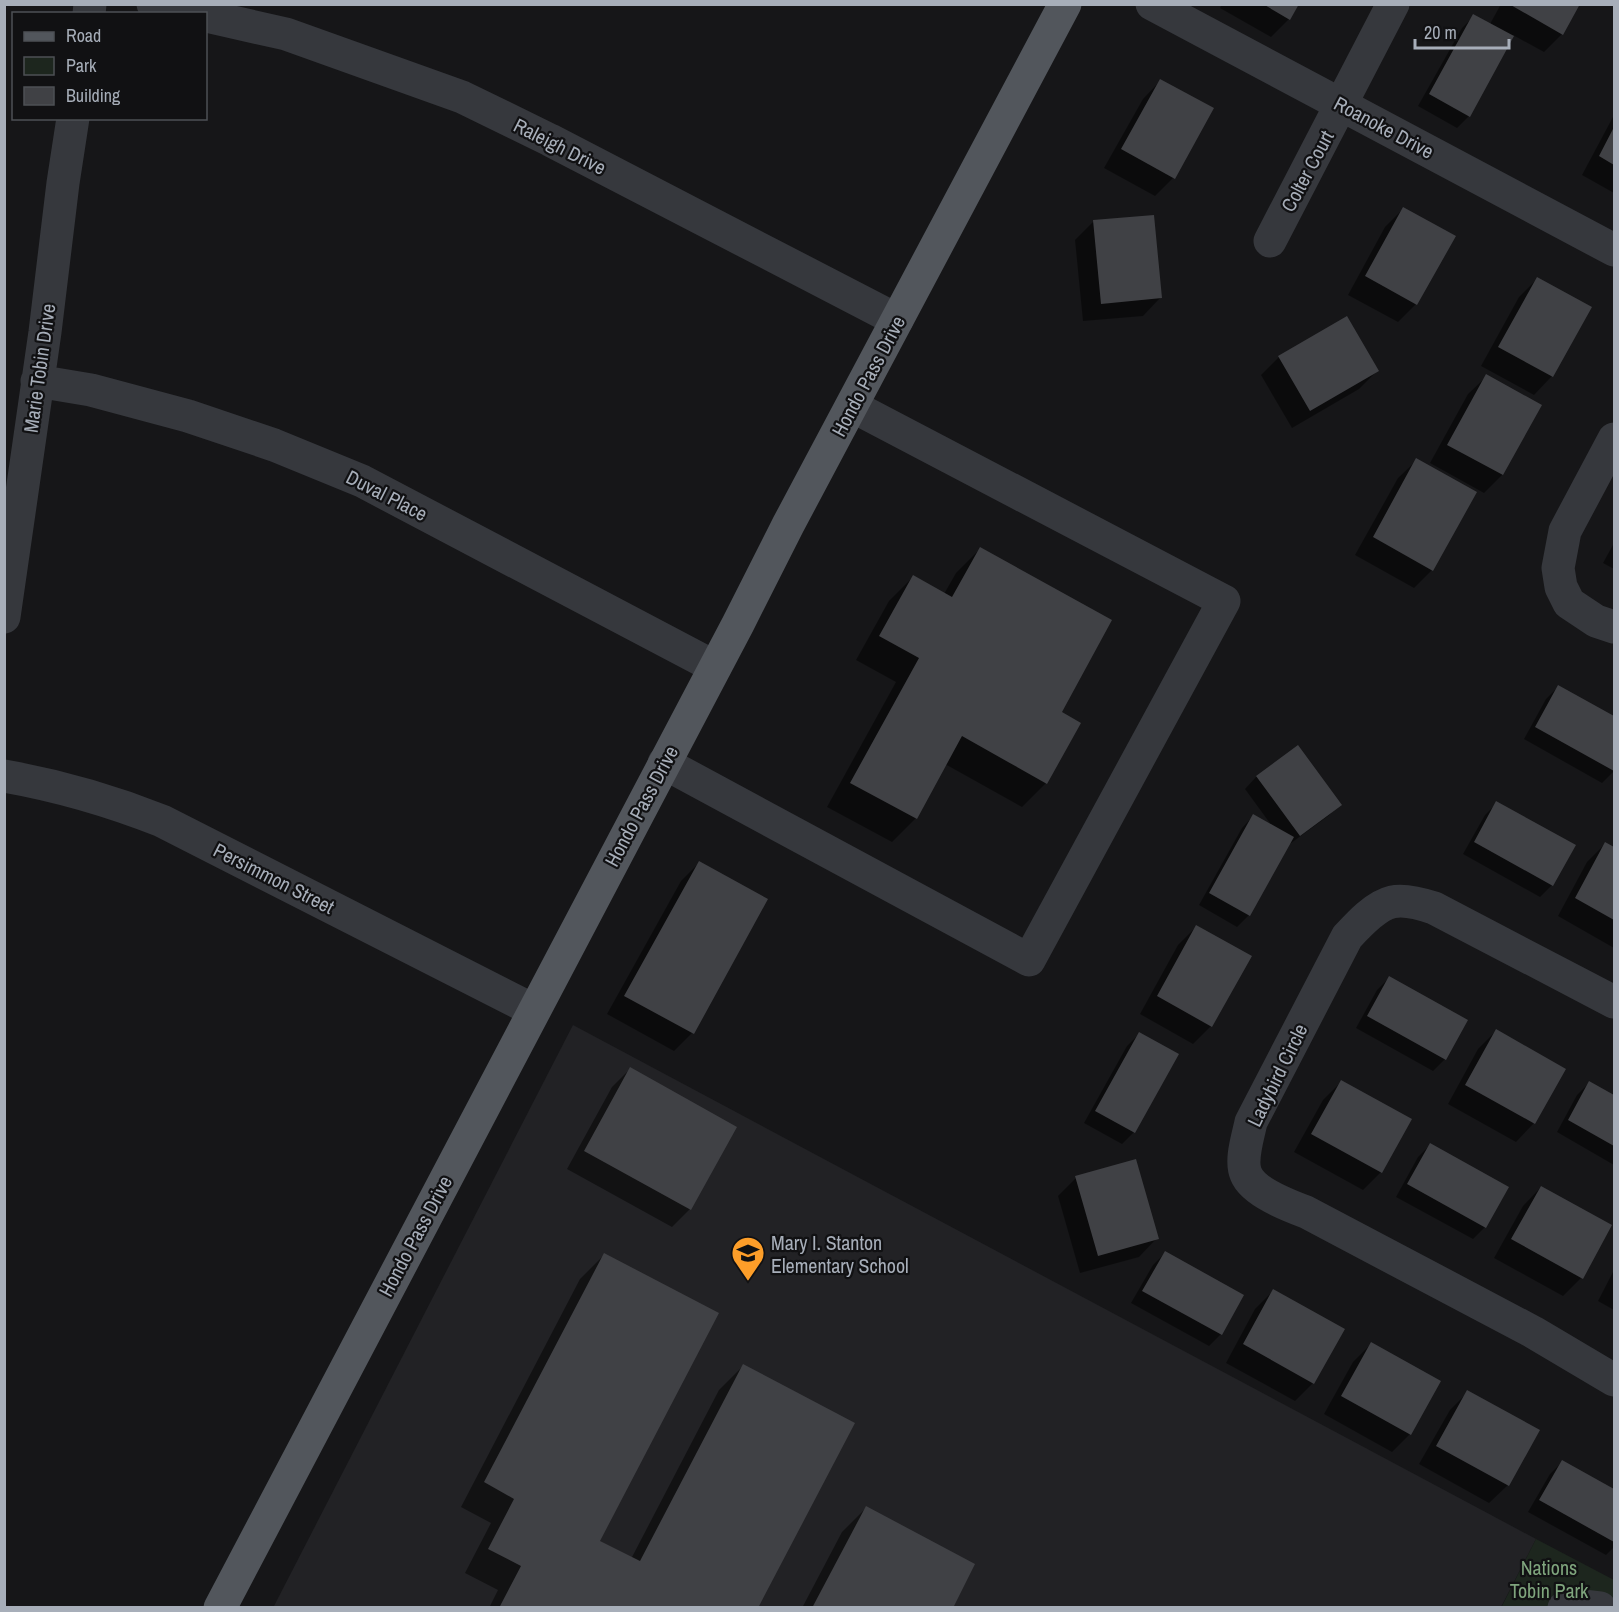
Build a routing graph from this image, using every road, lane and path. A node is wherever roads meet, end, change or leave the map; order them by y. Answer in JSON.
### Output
{"nodes":[{"id":1,"x":153,"y":4,"type":"edge"},
{"id":2,"x":1065,"y":4,"type":"edge"},
{"id":3,"x":1152,"y":4,"type":"edge"},
{"id":4,"x":1393,"y":4,"type":"edge"},
{"id":5,"x":185,"y":12,"type":"edge"},
{"id":6,"x":207,"y":16,"type":"edge"},
{"id":7,"x":1341,"y":104,"type":"junction"},
{"id":8,"x":73,"y":120,"type":"edge"},
{"id":9,"x":1270,"y":241,"type":"dead end"},
{"id":10,"x":1614,"y":250,"type":"edge"},
{"id":11,"x":897,"y":320,"type":"junction"},
{"id":12,"x":37,"y":381,"type":"junction"},
{"id":13,"x":852,"y":406,"type":"junction"},
{"id":14,"x":1614,"y":439,"type":"edge"},
{"id":15,"x":4,"y":617,"type":"edge"},
{"id":16,"x":1614,"y":627,"type":"edge"},
{"id":17,"x":715,"y":667,"type":"junction"},
{"id":18,"x":664,"y":763,"type":"junction"},
{"id":19,"x":4,"y":776,"type":"edge"},
{"id":20,"x":1614,"y":1002,"type":"edge"},
{"id":21,"x":533,"y":1010,"type":"junction"},
{"id":22,"x":1614,"y":1380,"type":"edge"},
{"id":23,"x":219,"y":1608,"type":"edge"},
{"id":24,"x":1564,"y":1608,"type":"edge"},
{"id":25,"x":1600,"y":1608,"type":"edge"}],
"edges":[{"from":1,"to":5,"type":"street"},
{"from":2,"to":11,"type":"main road","name":"Hondo Pass Drive"},
{"from":3,"to":7,"type":"street","name":"Roanoke Drive"},
{"from":4,"to":7,"type":"street","name":"Colter Court"},
{"from":6,"to":11,"type":"street","name":"Raleigh Drive"},
{"from":7,"to":9,"type":"street","name":"Colter Court"},
{"from":7,"to":10,"type":"street","name":"Roanoke Drive"},
{"from":8,"to":12,"type":"street","name":"Marie Tobin Drive"},
{"from":11,"to":13,"type":"main road","name":"Hondo Pass Drive"},
{"from":12,"to":15,"type":"street","name":"Marie Tobin Drive"},
{"from":12,"to":17,"type":"street","name":"Duval Place"},
{"from":13,"to":17,"type":"main road","name":"Hondo Pass Drive"},
{"from":13,"to":18,"type":"street"},
{"from":14,"to":16,"type":"street"},
{"from":17,"to":18,"type":"main road","name":"Hondo Pass Drive"},
{"from":18,"to":21,"type":"main road","name":"Hondo Pass Drive"},
{"from":19,"to":21,"type":"street","name":"Persimmon Street"},
{"from":20,"to":22,"type":"street","name":"Ladybird Circle"},
{"from":21,"to":23,"type":"main road","name":"Hondo Pass Drive"},
{"from":24,"to":25,"type":"street"}]}
